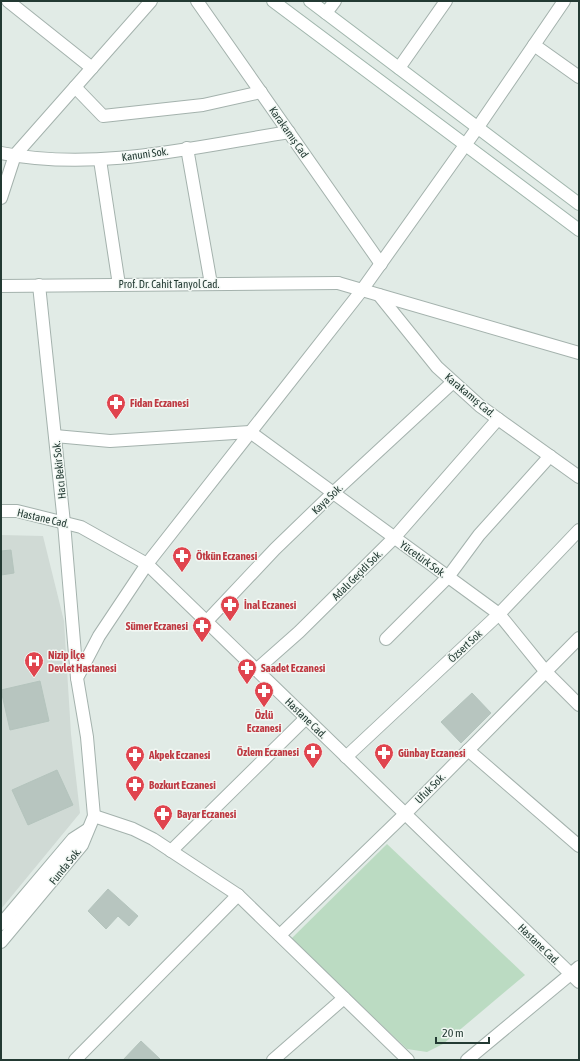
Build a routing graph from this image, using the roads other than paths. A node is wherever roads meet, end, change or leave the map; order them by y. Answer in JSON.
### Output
{"nodes":[{"id":1,"x":8,"y":1,"type":"edge"},
{"id":2,"x":151,"y":1,"type":"edge"},
{"id":3,"x":197,"y":1,"type":"edge"},
{"id":4,"x":273,"y":1,"type":"edge"},
{"id":5,"x":310,"y":1,"type":"edge"},
{"id":6,"x":335,"y":1,"type":"edge"},
{"id":7,"x":446,"y":1,"type":"edge"},
{"id":8,"x":564,"y":1,"type":"edge"},
{"id":9,"x":326,"y":13,"type":"junction"},
{"id":10,"x":534,"y":45,"type":"junction"},
{"id":11,"x":92,"y":68,"type":"junction"},
{"id":12,"x":399,"y":68,"type":"junction"},
{"id":13,"x":579,"y":77,"type":"edge"},
{"id":14,"x":75,"y":87,"type":"junction"},
{"id":15,"x":261,"y":92,"type":"junction"},
{"id":16,"x":478,"y":127,"type":"junction"},
{"id":17,"x":289,"y":132,"type":"junction"},
{"id":18,"x":464,"y":144,"type":"junction"},
{"id":19,"x":187,"y":148,"type":"junction"},
{"id":20,"x":1,"y":153,"type":"edge"},
{"id":21,"x":15,"y":155,"type":"junction"},
{"id":22,"x":100,"y":160,"type":"junction"},
{"id":23,"x":1,"y":198,"type":"edge"},
{"id":24,"x":579,"y":204,"type":"edge"},
{"id":25,"x":579,"y":230,"type":"edge"},
{"id":26,"x":381,"y":264,"type":"junction"},
{"id":27,"x":210,"y":284,"type":"junction"},
{"id":28,"x":39,"y":285,"type":"junction"},
{"id":29,"x":119,"y":285,"type":"junction"},
{"id":30,"x":1,"y":286,"type":"edge"},
{"id":31,"x":362,"y":290,"type":"junction"},
{"id":32,"x":379,"y":295,"type":"junction"},
{"id":33,"x":579,"y":353,"type":"edge"},
{"id":34,"x":453,"y":382,"type":"junction"},
{"id":35,"x":498,"y":418,"type":"junction"},
{"id":36,"x":250,"y":432,"type":"junction"},
{"id":37,"x":55,"y":436,"type":"junction"},
{"id":38,"x":550,"y":456,"type":"junction"},
{"id":39,"x":579,"y":477,"type":"edge"},
{"id":40,"x":333,"y":493,"type":"junction"},
{"id":41,"x":1,"y":511,"type":"edge"},
{"id":42,"x":64,"y":523,"type":"junction"},
{"id":43,"x":579,"y":530,"type":"edge"},
{"id":44,"x":394,"y":538,"type":"junction"},
{"id":45,"x":147,"y":564,"type":"junction"},
{"id":46,"x":448,"y":577,"type":"junction"},
{"id":47,"x":499,"y":614,"type":"junction"},
{"id":48,"x":206,"y":622,"type":"junction"},
{"id":49,"x":579,"y":638,"type":"edge"},
{"id":50,"x":386,"y":639,"type":"dead end"},
{"id":51,"x":256,"y":670,"type":"junction"},
{"id":52,"x":546,"y":672,"type":"junction"},
{"id":53,"x":77,"y":678,"type":"junction"},
{"id":54,"x":579,"y":705,"type":"edge"},
{"id":55,"x":306,"y":718,"type":"junction"},
{"id":56,"x":468,"y":750,"type":"junction"},
{"id":57,"x":346,"y":757,"type":"junction"},
{"id":58,"x":404,"y":814,"type":"junction"},
{"id":59,"x":94,"y":816,"type":"junction"},
{"id":60,"x":87,"y":830,"type":"junction"},
{"id":61,"x":579,"y":846,"type":"edge"},
{"id":62,"x":171,"y":851,"type":"junction"},
{"id":63,"x":238,"y":895,"type":"junction"},
{"id":64,"x":1,"y":924,"type":"edge"},
{"id":65,"x":280,"y":935,"type":"junction"},
{"id":66,"x":1,"y":942,"type":"edge"},
{"id":67,"x":576,"y":975,"type":"edge"},
{"id":68,"x":344,"y":998,"type":"junction"},
{"id":69,"x":75,"y":1060,"type":"edge"},
{"id":70,"x":274,"y":1060,"type":"edge"},
{"id":71,"x":408,"y":1060,"type":"edge"},
{"id":72,"x":467,"y":1060,"type":"edge"}],
"edges":[{"from":1,"to":11,"type":"street"},
{"from":2,"to":11,"type":"street"},
{"from":3,"to":15,"type":"street","name":"Karakamış Cad"},
{"from":4,"to":18,"type":"street"},
{"from":5,"to":9,"type":"street"},
{"from":6,"to":9,"type":"street"},
{"from":7,"to":12,"type":"street"},
{"from":8,"to":10,"type":"street"},
{"from":9,"to":12,"type":"street"},
{"from":10,"to":13,"type":"street"},
{"from":10,"to":16,"type":"street"},
{"from":11,"to":14,"type":"street"},
{"from":12,"to":16,"type":"street"},
{"from":14,"to":15,"type":"street"},
{"from":14,"to":21,"type":"street"},
{"from":15,"to":17,"type":"street","name":"Karakamış Cad"},
{"from":16,"to":18,"type":"street"},
{"from":16,"to":24,"type":"street"},
{"from":17,"to":19,"type":"street","name":"Kanuni Sok."},
{"from":17,"to":26,"type":"street","name":"Karakamış Cad"},
{"from":18,"to":25,"type":"street"},
{"from":18,"to":26,"type":"street"},
{"from":19,"to":22,"type":"street","name":"Kanuni Sok."},
{"from":19,"to":27,"type":"street"},
{"from":20,"to":21,"type":"street","name":"Kanuni Sok."},
{"from":21,"to":22,"type":"street","name":"Kanuni Sok."},
{"from":21,"to":23,"type":"street"},
{"from":22,"to":29,"type":"street"},
{"from":26,"to":31,"type":"street"},
{"from":27,"to":29,"type":"street","name":"Prof. Dr. Cahit Tanyol Cad."},
{"from":27,"to":31,"type":"street","name":"Prof. Dr. Cahit Tanyol Cad."},
{"from":28,"to":29,"type":"street","name":"Prof. Dr. Cahit Tanyol Cad."},
{"from":28,"to":30,"type":"street","name":"Prof. Dr. Cahit Tanyol Cad."},
{"from":28,"to":37,"type":"street","name":"Hacı Bekir Sok."},
{"from":31,"to":32,"type":"street","name":"Prof. Dr. Cahit Tanyol Cad."},
{"from":31,"to":36,"type":"street"},
{"from":32,"to":33,"type":"street","name":"Prof. Dr. Cahit Tanyol Cad."},
{"from":32,"to":34,"type":"street","name":"Karakamış Cad."},
{"from":34,"to":35,"type":"street","name":"Karakamış Cad."},
{"from":34,"to":40,"type":"street","name":"Kaya Sok."},
{"from":35,"to":38,"type":"street","name":"Karakamış Cad."},
{"from":35,"to":44,"type":"street","name":"Adalı Geçidi Sok."},
{"from":36,"to":37,"type":"street"},
{"from":36,"to":40,"type":"street","name":"Yücetürk Sok."},
{"from":36,"to":45,"type":"street"},
{"from":37,"to":42,"type":"street","name":"Hacı Bekir Sok."},
{"from":38,"to":39,"type":"street","name":"Karakamış Cad."},
{"from":38,"to":46,"type":"street"},
{"from":40,"to":44,"type":"street","name":"Yücetürk Sok."},
{"from":40,"to":48,"type":"street","name":"Kaya Sok."},
{"from":41,"to":42,"type":"street","name":"Hastane Cad."},
{"from":42,"to":45,"type":"street","name":"Hastane Cad."},
{"from":42,"to":53,"type":"street","name":"Hacı Bekir Sok."},
{"from":43,"to":47,"type":"street","name":"Özsert Sok"},
{"from":44,"to":46,"type":"street","name":"Yücetürk Sok."},
{"from":44,"to":51,"type":"street","name":"Adalı Geçidi Sok."},
{"from":45,"to":48,"type":"street","name":"Hastane Cad."},
{"from":45,"to":53,"type":"street"},
{"from":46,"to":47,"type":"street","name":"Yücetürk Sok."},
{"from":46,"to":50,"type":"street"},
{"from":47,"to":52,"type":"street","name":"Yücetürk Sok."},
{"from":47,"to":57,"type":"street","name":"Özsert Sok"},
{"from":48,"to":51,"type":"street","name":"Hastane Cad."},
{"from":49,"to":52,"type":"street","name":"Ufuk Sok."},
{"from":51,"to":55,"type":"street","name":"Hastane Cad."},
{"from":52,"to":54,"type":"street","name":"Yücetürk Sok."},
{"from":52,"to":56,"type":"street","name":"Ufuk Sok."},
{"from":53,"to":59,"type":"street","name":"Hacı Bekir Sok."},
{"from":55,"to":57,"type":"street","name":"Hastane Cad."},
{"from":55,"to":62,"type":"street"},
{"from":56,"to":58,"type":"street","name":"Ufuk Sok."},
{"from":56,"to":61,"type":"street"},
{"from":57,"to":58,"type":"street","name":"Hastane Cad."},
{"from":58,"to":65,"type":"street","name":"Ufuk Sok."},
{"from":58,"to":67,"type":"street","name":"Hastane Cad."},
{"from":59,"to":60,"type":"street"},
{"from":59,"to":62,"type":"street"},
{"from":60,"to":64,"type":"street","name":"Funda Sok."},
{"from":60,"to":66,"type":"street","name":"Funda Sok."},
{"from":62,"to":63,"type":"street"},
{"from":63,"to":65,"type":"street"},
{"from":63,"to":69,"type":"street"},
{"from":65,"to":68,"type":"street"},
{"from":67,"to":72,"type":"street"},
{"from":68,"to":70,"type":"street"},
{"from":68,"to":71,"type":"street"}]}
